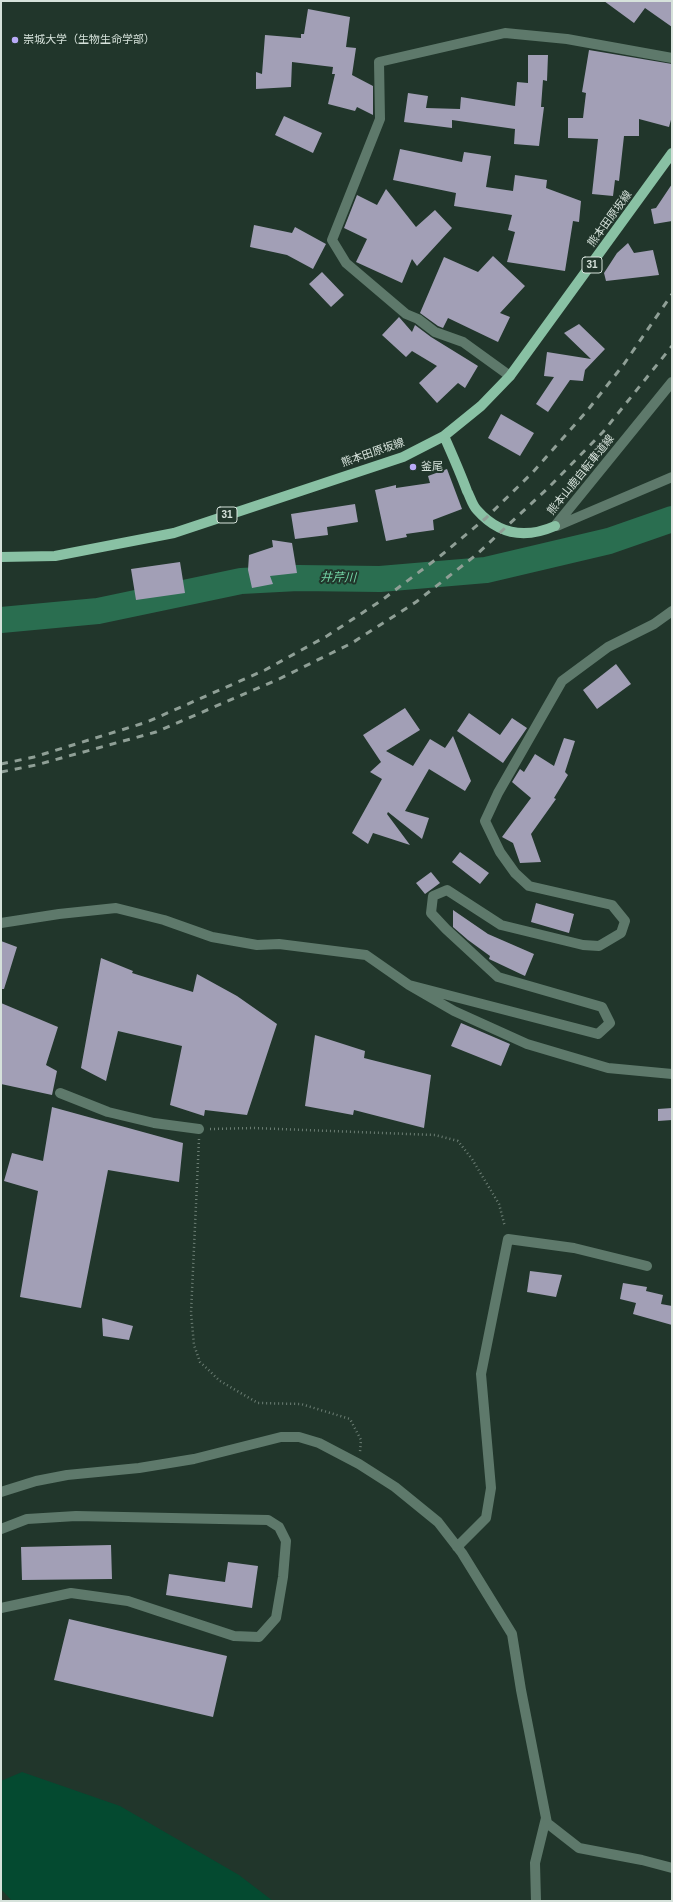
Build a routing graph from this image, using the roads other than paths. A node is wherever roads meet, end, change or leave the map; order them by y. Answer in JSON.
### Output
{"nodes":[{"id":1,"x":672,"y":58,"type":"edge"},
{"id":2,"x":672,"y":153,"type":"edge"},
{"id":3,"x":510,"y":376,"type":"junction"},
{"id":4,"x":672,"y":382,"type":"edge"},
{"id":5,"x":444,"y":436,"type":"junction"},
{"id":6,"x":672,"y":477,"type":"edge"},
{"id":7,"x":555,"y":526,"type":"junction"},
{"id":8,"x":1,"y":557,"type":"edge"},
{"id":9,"x":672,"y":611,"type":"edge"},
{"id":10,"x":1,"y":923,"type":"edge"},
{"id":11,"x":409,"y":986,"type":"junction"},
{"id":12,"x":672,"y":1074,"type":"edge"},
{"id":13,"x":60,"y":1093,"type":"dead end"},
{"id":14,"x":199,"y":1129,"type":"road end"},
{"id":15,"x":647,"y":1266,"type":"dead end"},
{"id":16,"x":1,"y":1492,"type":"edge"},
{"id":17,"x":1,"y":1528,"type":"edge"},
{"id":18,"x":457,"y":1547,"type":"junction"},
{"id":19,"x":1,"y":1608,"type":"edge"},
{"id":20,"x":546,"y":1818,"type":"junction"},
{"id":21,"x":672,"y":1868,"type":"edge"},
{"id":22,"x":536,"y":1901,"type":"edge"}],
"edges":[{"from":1,"to":3,"type":"street"},
{"from":2,"to":3,"type":"main road","name":"熊本田原坂線","number":"31"},
{"from":3,"to":5,"type":"main road","name":"熊本田原坂線","number":"31"},
{"from":4,"to":7,"type":"street","name":"熊本山鹿自転車道線"},
{"from":5,"to":7,"type":"main road","name":"熊本山鹿自転車道線"},
{"from":5,"to":8,"type":"main road","name":"熊本田原坂線","number":"31"},
{"from":6,"to":7,"type":"street"},
{"from":9,"to":11,"type":"street"},
{"from":10,"to":11,"type":"street"},
{"from":11,"to":12,"type":"street"},
{"from":13,"to":14,"type":"street"},
{"from":15,"to":18,"type":"street"},
{"from":16,"to":18,"type":"street"},
{"from":17,"to":19,"type":"street"},
{"from":18,"to":20,"type":"street"},
{"from":20,"to":21,"type":"street"},
{"from":20,"to":22,"type":"street"}]}
